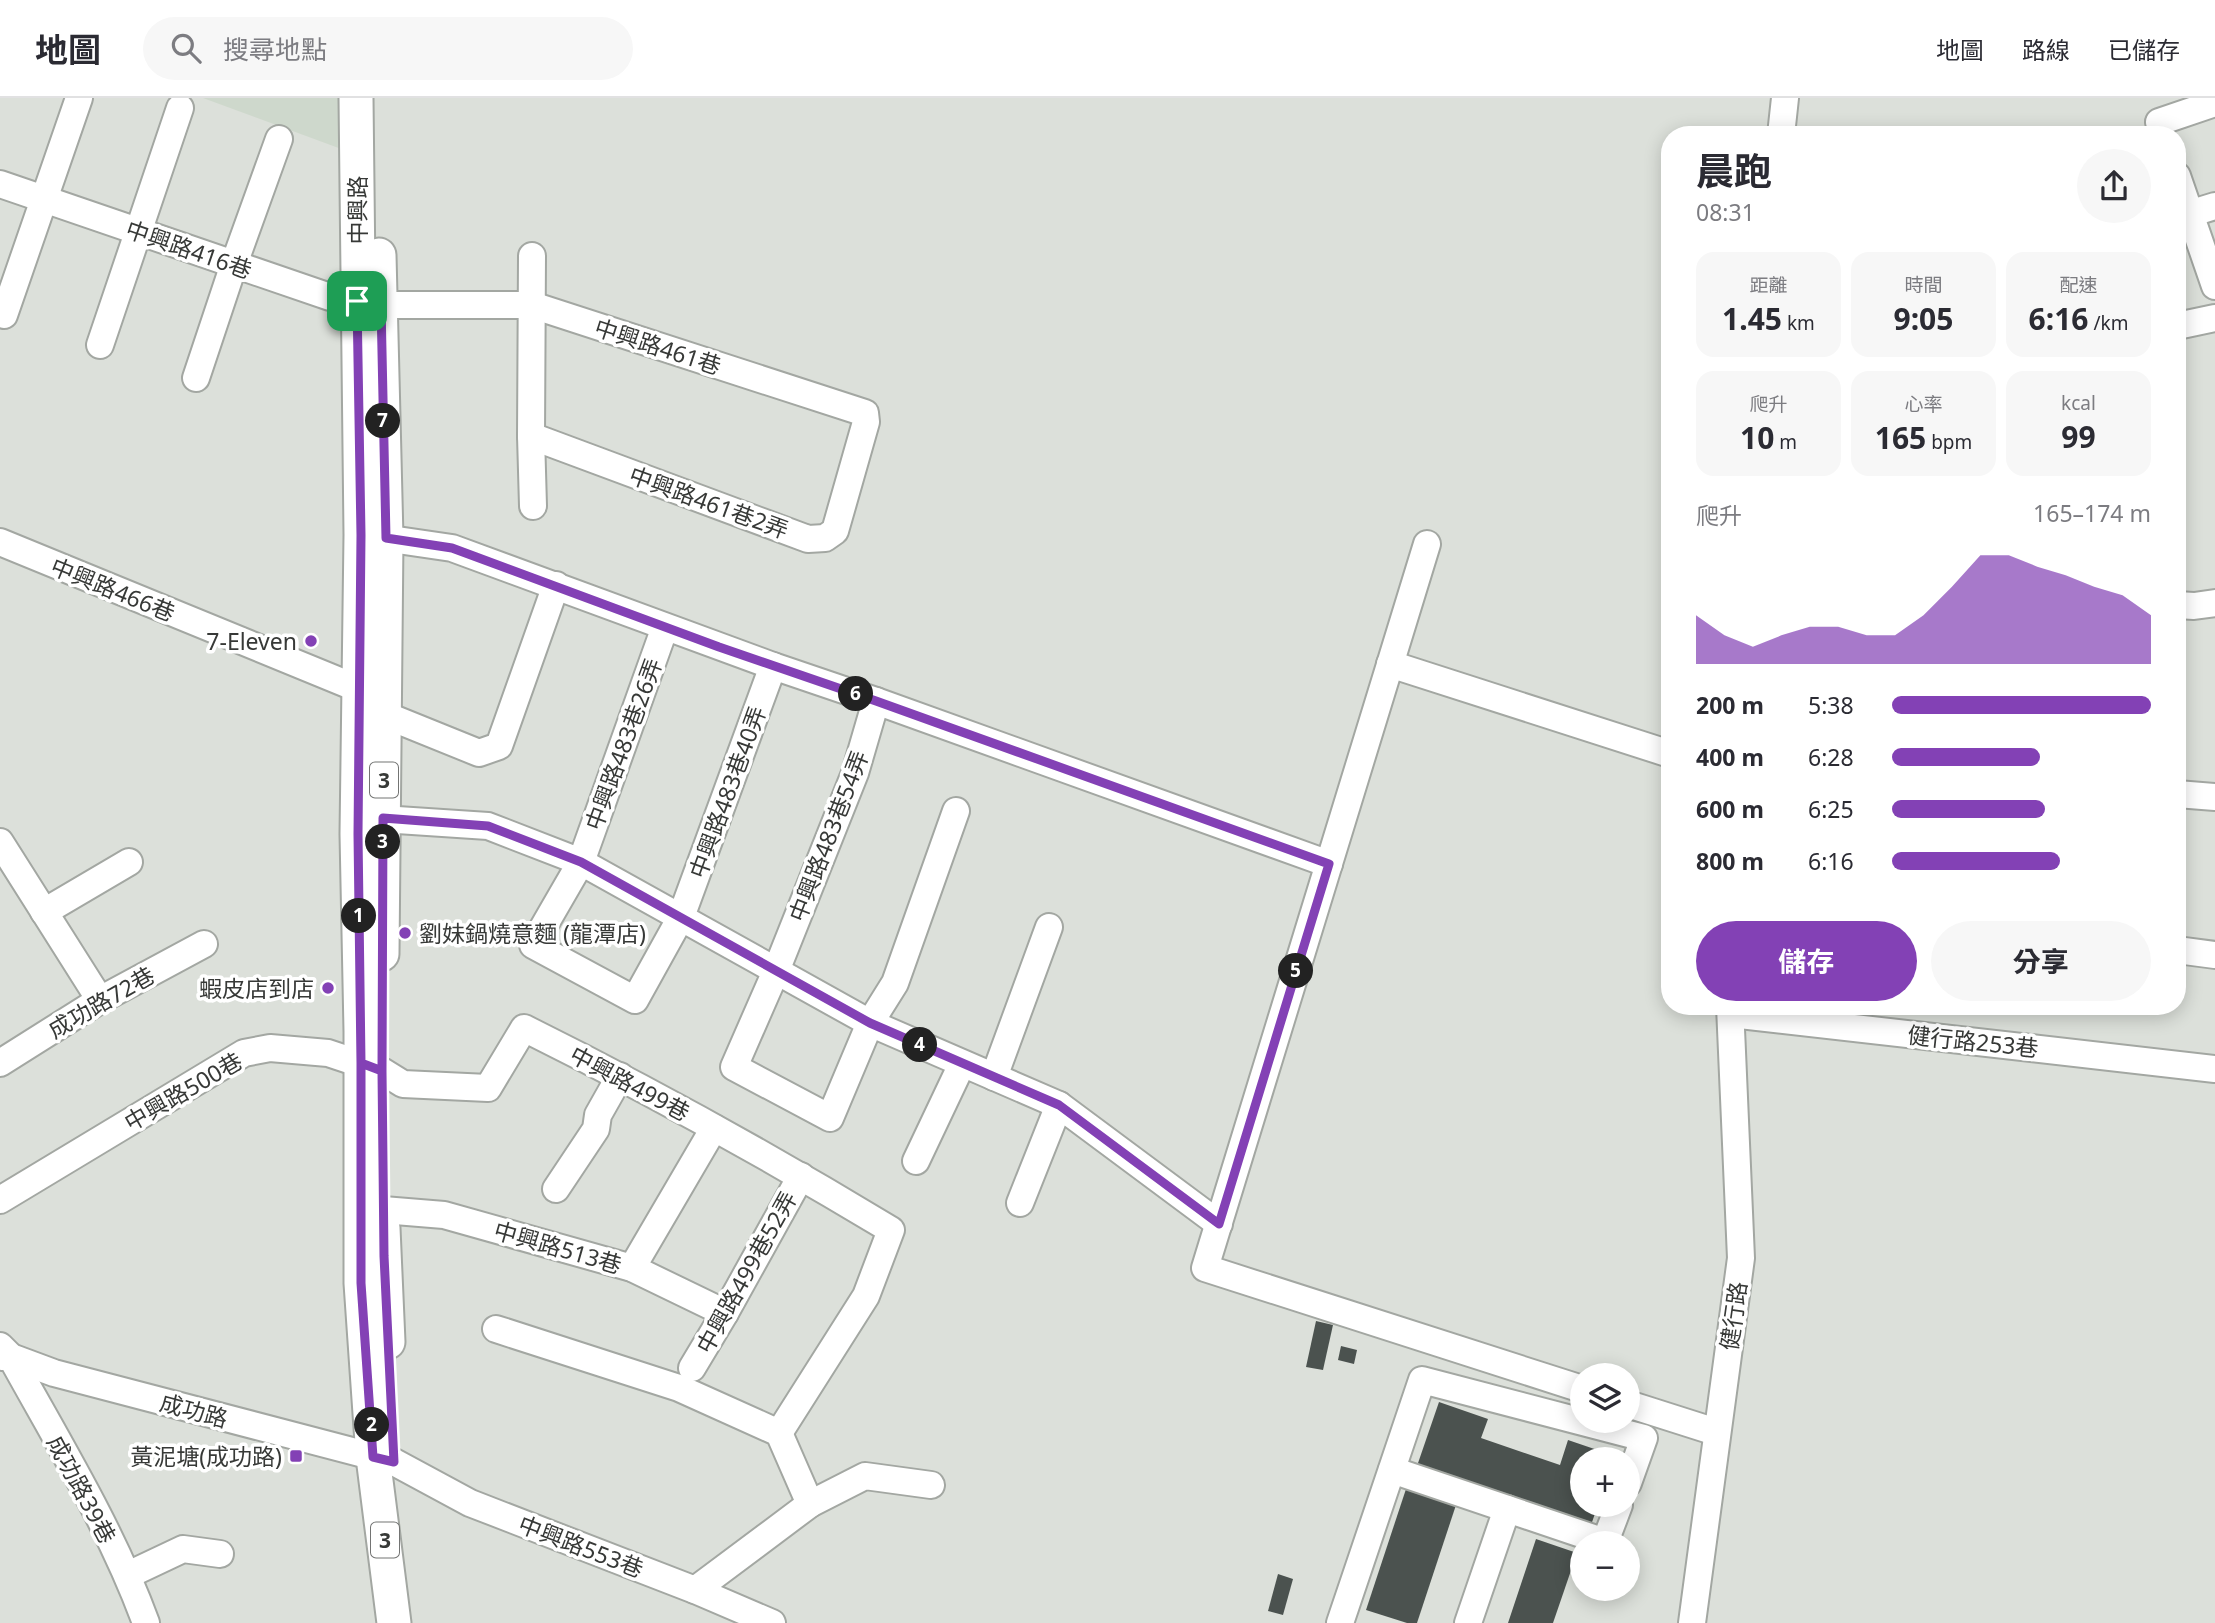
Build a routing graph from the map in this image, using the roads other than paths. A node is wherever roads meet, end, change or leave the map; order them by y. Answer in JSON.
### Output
{"nodes":[{"id":1,"x":79,"y":98,"type":"edge"},
{"id":2,"x":356,"y":98,"type":"edge"},
{"id":3,"x":378,"y":98,"type":"edge"},
{"id":4,"x":1784,"y":98,"type":"edge"},
{"id":5,"x":2215,"y":103,"type":"edge"},
{"id":6,"x":180,"y":108,"type":"dead end"},
{"id":7,"x":2158,"y":118,"type":"edge"},
{"id":8,"x":1782,"y":126,"type":"edge"},
{"id":9,"x":279,"y":139,"type":"dead end"},
{"id":10,"x":0,"y":184,"type":"edge"},
{"id":11,"x":43,"y":200,"type":"junction"},
{"id":12,"x":2186,"y":204,"type":"edge"},
{"id":13,"x":2215,"y":206,"type":"edge"},
{"id":14,"x":2189,"y":214,"type":"junction"},
{"id":15,"x":139,"y":233,"type":"junction"},
{"id":16,"x":532,"y":256,"type":"dead end"},
{"id":17,"x":234,"y":264,"type":"junction"},
{"id":18,"x":2215,"y":286,"type":"edge"},
{"id":19,"x":369,"y":303,"type":"junction"},
{"id":20,"x":532,"y":305,"type":"junction"},
{"id":21,"x":4,"y":314,"type":"dead end"},
{"id":22,"x":2215,"y":318,"type":"edge"},
{"id":23,"x":2186,"y":324,"type":"edge"},
{"id":24,"x":100,"y":345,"type":"dead end"},
{"id":25,"x":196,"y":379,"type":"dead end"},
{"id":26,"x":531,"y":436,"type":"junction"},
{"id":27,"x":849,"y":478,"type":"joint"},
{"id":28,"x":533,"y":506,"type":"dead end"},
{"id":29,"x":373,"y":537,"type":"junction"},
{"id":30,"x":0,"y":542,"type":"edge"},
{"id":31,"x":1427,"y":544,"type":"dead end"},
{"id":32,"x":556,"y":585,"type":"junction"},
{"id":33,"x":2215,"y":603,"type":"edge"},
{"id":34,"x":2186,"y":606,"type":"edge"},
{"id":35,"x":665,"y":627,"type":"junction"},
{"id":36,"x":1390,"y":664,"type":"junction"},
{"id":37,"x":774,"y":666,"type":"junction"},
{"id":38,"x":376,"y":698,"type":"junction"},
{"id":39,"x":876,"y":701,"type":"junction"},
{"id":40,"x":1661,"y":751,"type":"edge"},
{"id":41,"x":2186,"y":795,"type":"edge"},
{"id":42,"x":2215,"y":797,"type":"edge"},
{"id":43,"x":956,"y":811,"type":"dead end"},
{"id":44,"x":370,"y":818,"type":"junction"},
{"id":45,"x":0,"y":842,"type":"edge"},
{"id":46,"x":129,"y":862,"type":"dead end"},
{"id":47,"x":581,"y":862,"type":"junction"},
{"id":48,"x":1329,"y":864,"type":"junction"},
{"id":49,"x":44,"y":912,"type":"junction"},
{"id":50,"x":681,"y":917,"type":"junction"},
{"id":51,"x":1049,"y":926,"type":"dead end"},
{"id":52,"x":204,"y":944,"type":"dead end"},
{"id":53,"x":2186,"y":951,"type":"edge"},
{"id":54,"x":2215,"y":955,"type":"edge"},
{"id":55,"x":776,"y":971,"type":"junction"},
{"id":56,"x":594,"y":976,"type":"joint"},
{"id":57,"x":100,"y":1000,"type":"junction"},
{"id":58,"x":1731,"y":1015,"type":"edge"},
{"id":59,"x":1772,"y":1015,"type":"edge"},
{"id":60,"x":870,"y":1023,"type":"junction"},
{"id":61,"x":0,"y":1062,"type":"edge"},
{"id":62,"x":962,"y":1063,"type":"junction"},
{"id":63,"x":371,"y":1067,"type":"junction"},
{"id":64,"x":2215,"y":1069,"type":"edge"},
{"id":65,"x":620,"y":1076,"type":"junction"},
{"id":66,"x":994,"y":1077,"type":"junction"},
{"id":67,"x":1059,"y":1105,"type":"junction"},
{"id":68,"x":714,"y":1128,"type":"junction"},
{"id":69,"x":916,"y":1161,"type":"dead end"},
{"id":70,"x":801,"y":1176,"type":"junction"},
{"id":71,"x":556,"y":1189,"type":"dead end"},
{"id":72,"x":0,"y":1200,"type":"edge"},
{"id":73,"x":1020,"y":1203,"type":"dead end"},
{"id":74,"x":383,"y":1210,"type":"junction"},
{"id":75,"x":1219,"y":1224,"type":"junction"},
{"id":76,"x":632,"y":1268,"type":"junction"},
{"id":77,"x":726,"y":1313,"type":"junction"},
{"id":78,"x":496,"y":1329,"type":"dead end"},
{"id":79,"x":4,"y":1354,"type":"edge"},
{"id":80,"x":692,"y":1368,"type":"dead end"},
{"id":81,"x":1570,"y":1385,"type":"edge"},
{"id":82,"x":1640,"y":1408,"type":"edge"},
{"id":83,"x":1716,"y":1432,"type":"junction"},
{"id":84,"x":779,"y":1433,"type":"junction"},
{"id":85,"x":1640,"y":1449,"type":"edge"},
{"id":86,"x":384,"y":1459,"type":"junction"},
{"id":87,"x":1392,"y":1470,"type":"junction"},
{"id":88,"x":931,"y":1485,"type":"dead end"},
{"id":89,"x":810,"y":1504,"type":"junction"},
{"id":90,"x":1507,"y":1508,"type":"junction"},
{"id":91,"x":1614,"y":1517,"type":"edge"},
{"id":92,"x":220,"y":1554,"type":"dead end"},
{"id":93,"x":128,"y":1575,"type":"junction"},
{"id":94,"x":695,"y":1590,"type":"junction"},
{"id":95,"x":146,"y":1623,"type":"edge"},
{"id":96,"x":394,"y":1623,"type":"edge"},
{"id":97,"x":414,"y":1623,"type":"edge"},
{"id":98,"x":772,"y":1623,"type":"edge"},
{"id":99,"x":1340,"y":1623,"type":"edge"},
{"id":100,"x":1468,"y":1623,"type":"edge"},
{"id":101,"x":1692,"y":1623,"type":"edge"}],
"edges":[{"from":1,"to":11,"type":"street"},
{"from":2,"to":19,"type":"main road","name":"中興路","number":"3"},
{"from":3,"to":19,"type":"main road","name":"中興路","number":"3"},
{"from":4,"to":8,"type":"street"},
{"from":5,"to":7,"type":"street"},
{"from":6,"to":15,"type":"street"},
{"from":9,"to":17,"type":"street"},
{"from":10,"to":11,"type":"street","name":"中興路416巷"},
{"from":11,"to":15,"type":"street","name":"中興路416巷"},
{"from":11,"to":21,"type":"street"},
{"from":12,"to":14,"type":"street"},
{"from":13,"to":14,"type":"street"},
{"from":14,"to":18,"type":"street"},
{"from":15,"to":17,"type":"street","name":"中興路416巷"},
{"from":15,"to":24,"type":"street"},
{"from":16,"to":20,"type":"street"},
{"from":17,"to":19,"type":"street","name":"中興路416巷"},
{"from":17,"to":25,"type":"street"},
{"from":19,"to":20,"type":"street","name":"中興路461巷"},
{"from":19,"to":29,"type":"main road","name":"中興路","number":"3"},
{"from":20,"to":26,"type":"street"},
{"from":20,"to":27,"type":"street","name":"中興路461巷"},
{"from":22,"to":23,"type":"street"},
{"from":26,"to":27,"type":"street","name":"中興路461巷2弄"},
{"from":26,"to":28,"type":"street"},
{"from":29,"to":32,"type":"street"},
{"from":29,"to":38,"type":"main road","name":"中興路","number":"3"},
{"from":30,"to":38,"type":"street","name":"中興路466巷"},
{"from":31,"to":36,"type":"street"},
{"from":32,"to":35,"type":"street"},
{"from":32,"to":38,"type":"street","name":"中興路466巷"},
{"from":33,"to":34,"type":"street"},
{"from":35,"to":37,"type":"street"},
{"from":35,"to":47,"type":"street","name":"中興路483巷26弄"},
{"from":36,"to":40,"type":"street"},
{"from":36,"to":48,"type":"street"},
{"from":37,"to":39,"type":"street"},
{"from":37,"to":50,"type":"street","name":"中興路483巷40弄"},
{"from":38,"to":44,"type":"main road","name":"中興路","number":"3"},
{"from":39,"to":48,"type":"street"},
{"from":39,"to":55,"type":"street","name":"中興路483巷54弄"},
{"from":41,"to":42,"type":"street"},
{"from":43,"to":60,"type":"street"},
{"from":44,"to":47,"type":"street"},
{"from":44,"to":63,"type":"main road","name":"中興路","number":"3"},
{"from":45,"to":49,"type":"street"},
{"from":46,"to":49,"type":"street"},
{"from":47,"to":50,"type":"street"},
{"from":47,"to":56,"type":"street","name":"中興路483巷26弄"},
{"from":48,"to":75,"type":"street"},
{"from":49,"to":57,"type":"street"},
{"from":50,"to":55,"type":"street"},
{"from":50,"to":56,"type":"street","name":"中興路483巷40弄"},
{"from":51,"to":66,"type":"street"},
{"from":52,"to":57,"type":"street","name":"成功路72巷"},
{"from":53,"to":54,"type":"street"},
{"from":55,"to":60,"type":"street"},
{"from":55,"to":60,"type":"street","name":"中興路483巷54弄"},
{"from":57,"to":61,"type":"street","name":"成功路72巷"},
{"from":58,"to":83,"type":"street","name":"健行路"},
{"from":59,"to":64,"type":"street","name":"健行路253巷"},
{"from":60,"to":62,"type":"street"},
{"from":62,"to":66,"type":"street"},
{"from":62,"to":69,"type":"street"},
{"from":63,"to":65,"type":"street","name":"中興路499巷"},
{"from":63,"to":72,"type":"street","name":"中興路500巷"},
{"from":63,"to":74,"type":"main road","name":"中興路","number":"3"},
{"from":63,"to":86,"type":"main road","name":"中興路","number":"3"},
{"from":65,"to":68,"type":"street","name":"中興路499巷"},
{"from":65,"to":71,"type":"street"},
{"from":66,"to":67,"type":"street"},
{"from":67,"to":73,"type":"street"},
{"from":67,"to":75,"type":"street"},
{"from":68,"to":70,"type":"street","name":"中興路499巷"},
{"from":68,"to":76,"type":"street"},
{"from":70,"to":77,"type":"street","name":"中興路499巷52弄"},
{"from":70,"to":84,"type":"street","name":"中興路499巷"},
{"from":74,"to":76,"type":"street","name":"中興路513巷"},
{"from":74,"to":86,"type":"main road","name":"中興路","number":"3"},
{"from":75,"to":81,"type":"street"},
{"from":76,"to":77,"type":"street","name":"中興路513巷"},
{"from":77,"to":80,"type":"street","name":"中興路499巷52弄"},
{"from":78,"to":84,"type":"street"},
{"from":79,"to":86,"type":"street","name":"成功路"},
{"from":79,"to":93,"type":"street","name":"成功路39巷"},
{"from":82,"to":83,"type":"street"},
{"from":83,"to":101,"type":"street","name":"健行路"},
{"from":84,"to":89,"type":"street"},
{"from":85,"to":87,"type":"street"},
{"from":86,"to":94,"type":"street","name":"中興路553巷"},
{"from":86,"to":96,"type":"main road","name":"中興路","number":"3"},
{"from":86,"to":97,"type":"main road","name":"中興路","number":"3"},
{"from":87,"to":90,"type":"street"},
{"from":87,"to":99,"type":"street"},
{"from":88,"to":89,"type":"street"},
{"from":89,"to":94,"type":"street"},
{"from":90,"to":91,"type":"street"},
{"from":90,"to":100,"type":"street"},
{"from":92,"to":93,"type":"street"},
{"from":93,"to":95,"type":"street","name":"成功路39巷"},
{"from":94,"to":98,"type":"street","name":"中興路553巷"}]}
